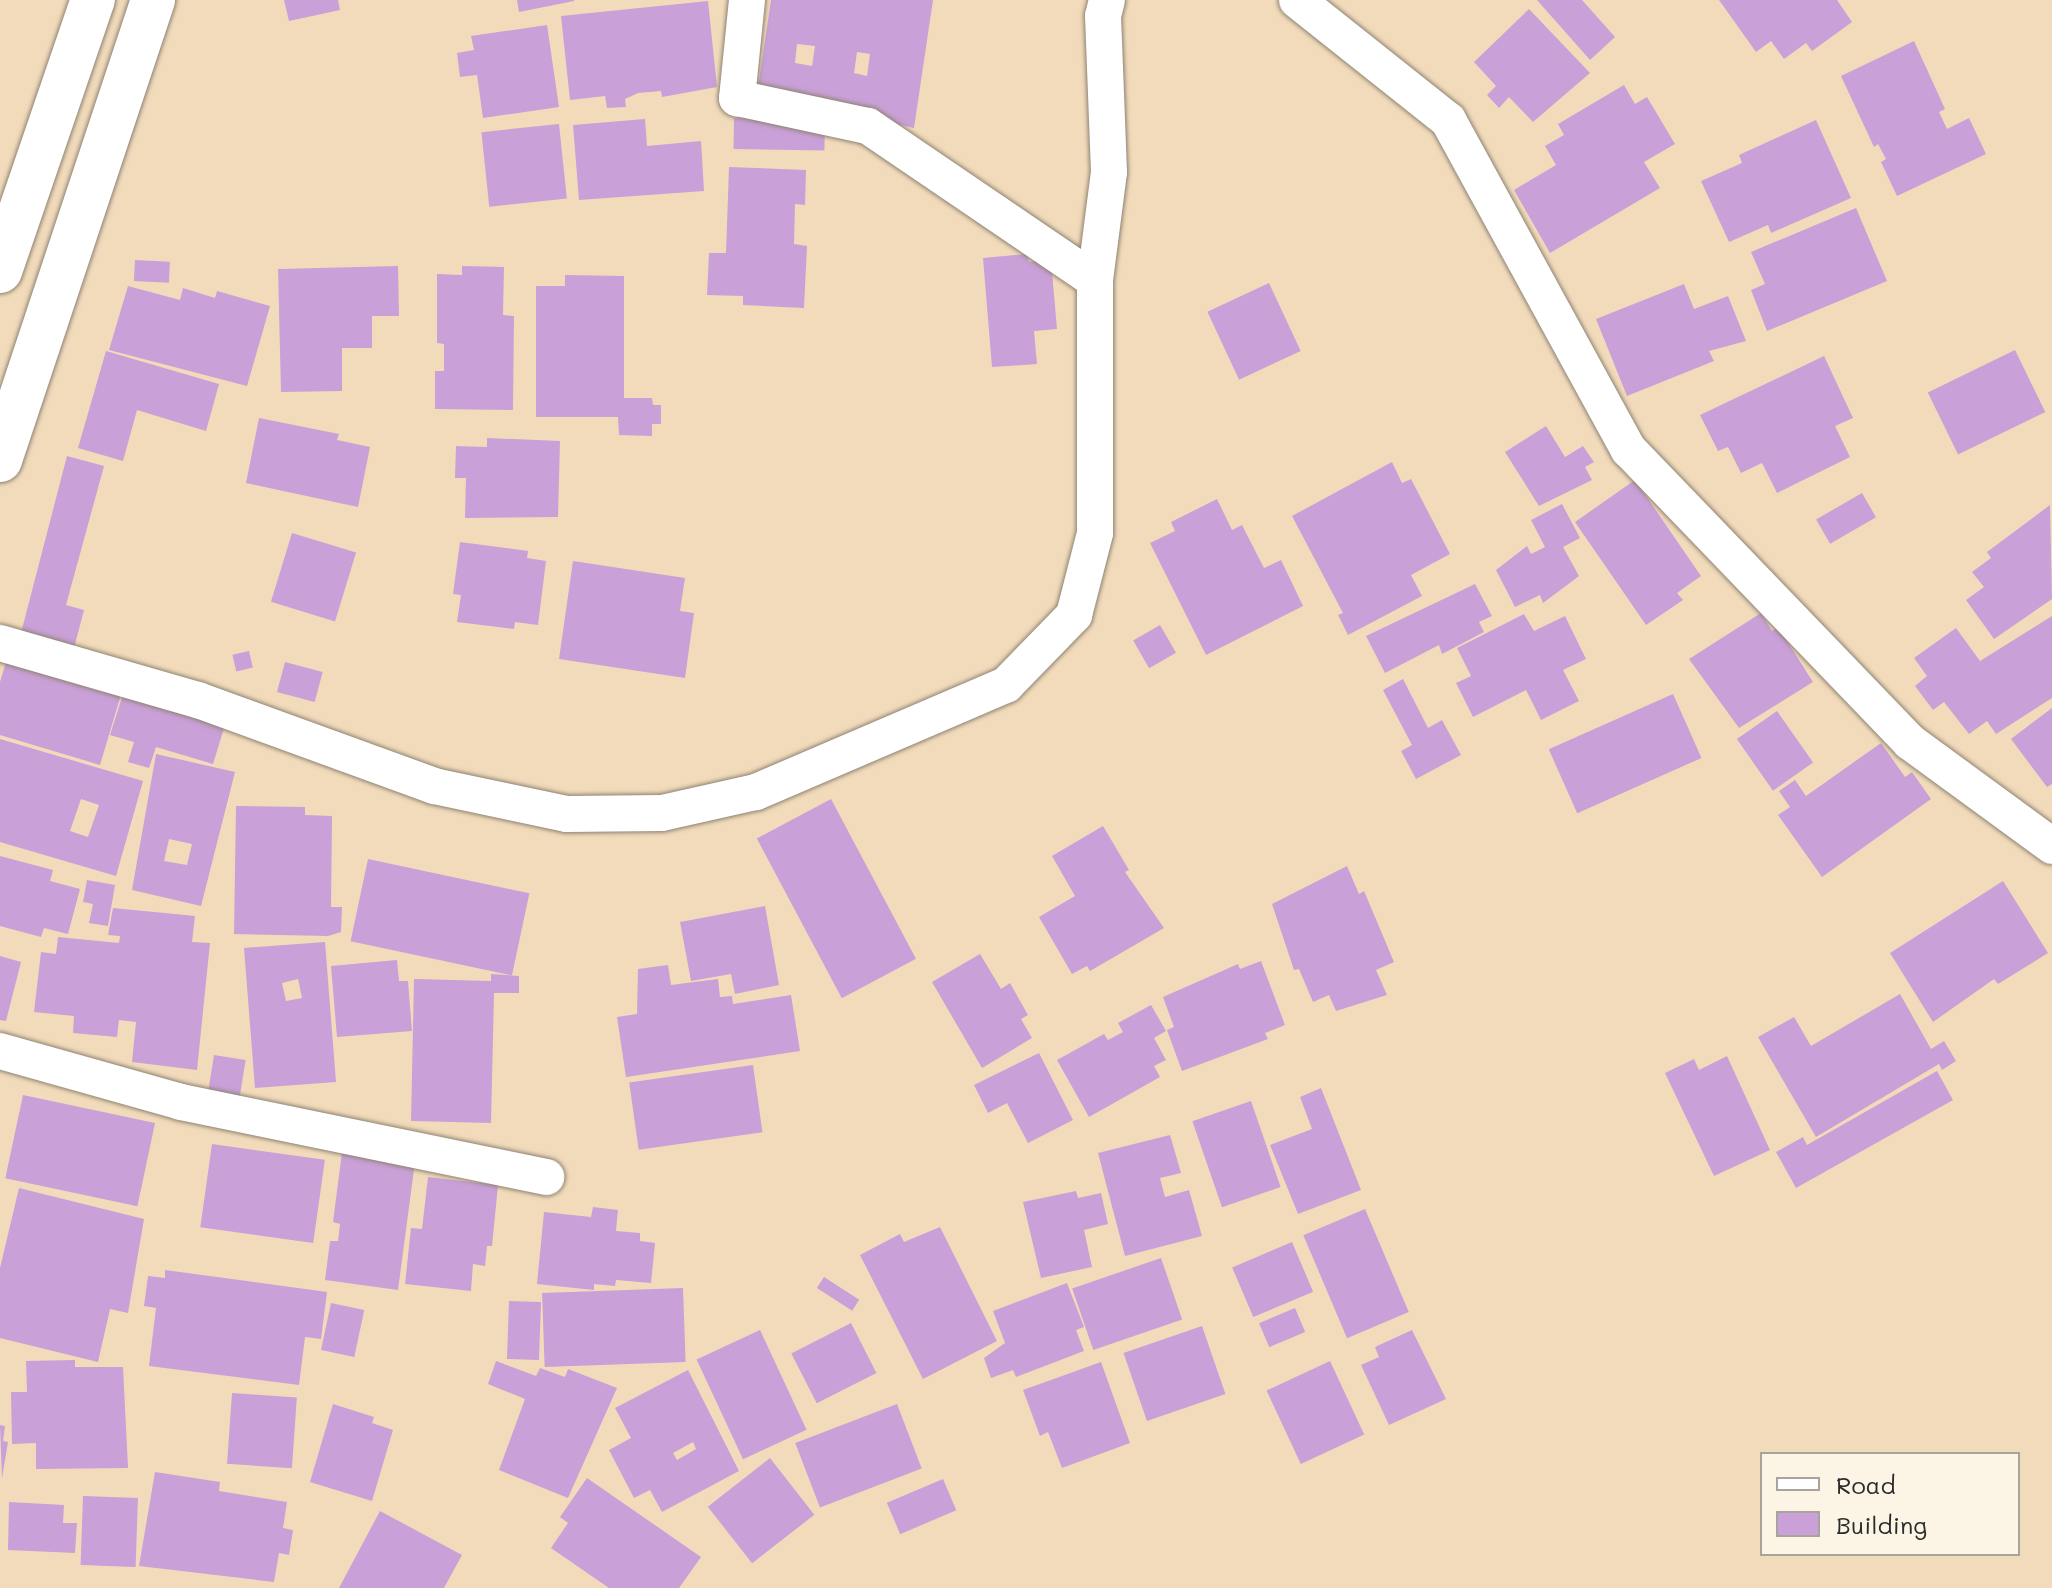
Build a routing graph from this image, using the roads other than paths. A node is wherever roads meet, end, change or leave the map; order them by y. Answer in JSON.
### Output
{"nodes":[{"id":1,"x":93,"y":0,"type":"edge"},
{"id":2,"x":153,"y":0,"type":"edge"},
{"id":3,"x":747,"y":0,"type":"edge"},
{"id":4,"x":1107,"y":0,"type":"edge"},
{"id":5,"x":1297,"y":0,"type":"edge"},
{"id":6,"x":0,"y":271,"type":"edge"},
{"id":7,"x":1095,"y":280,"type":"junction"},
{"id":8,"x":0,"y":460,"type":"edge"},
{"id":9,"x":0,"y":643,"type":"edge"},
{"id":10,"x":2052,"y":846,"type":"edge"},
{"id":11,"x":0,"y":1051,"type":"edge"},
{"id":12,"x":546,"y":1177,"type":"dead end"}],
"edges":[{"from":1,"to":6,"type":"main road"},
{"from":2,"to":8,"type":"main road"},
{"from":3,"to":7,"type":"street"},
{"from":4,"to":7,"type":"street"},
{"from":5,"to":10,"type":"street"},
{"from":7,"to":9,"type":"street"},
{"from":11,"to":12,"type":"street"}]}
